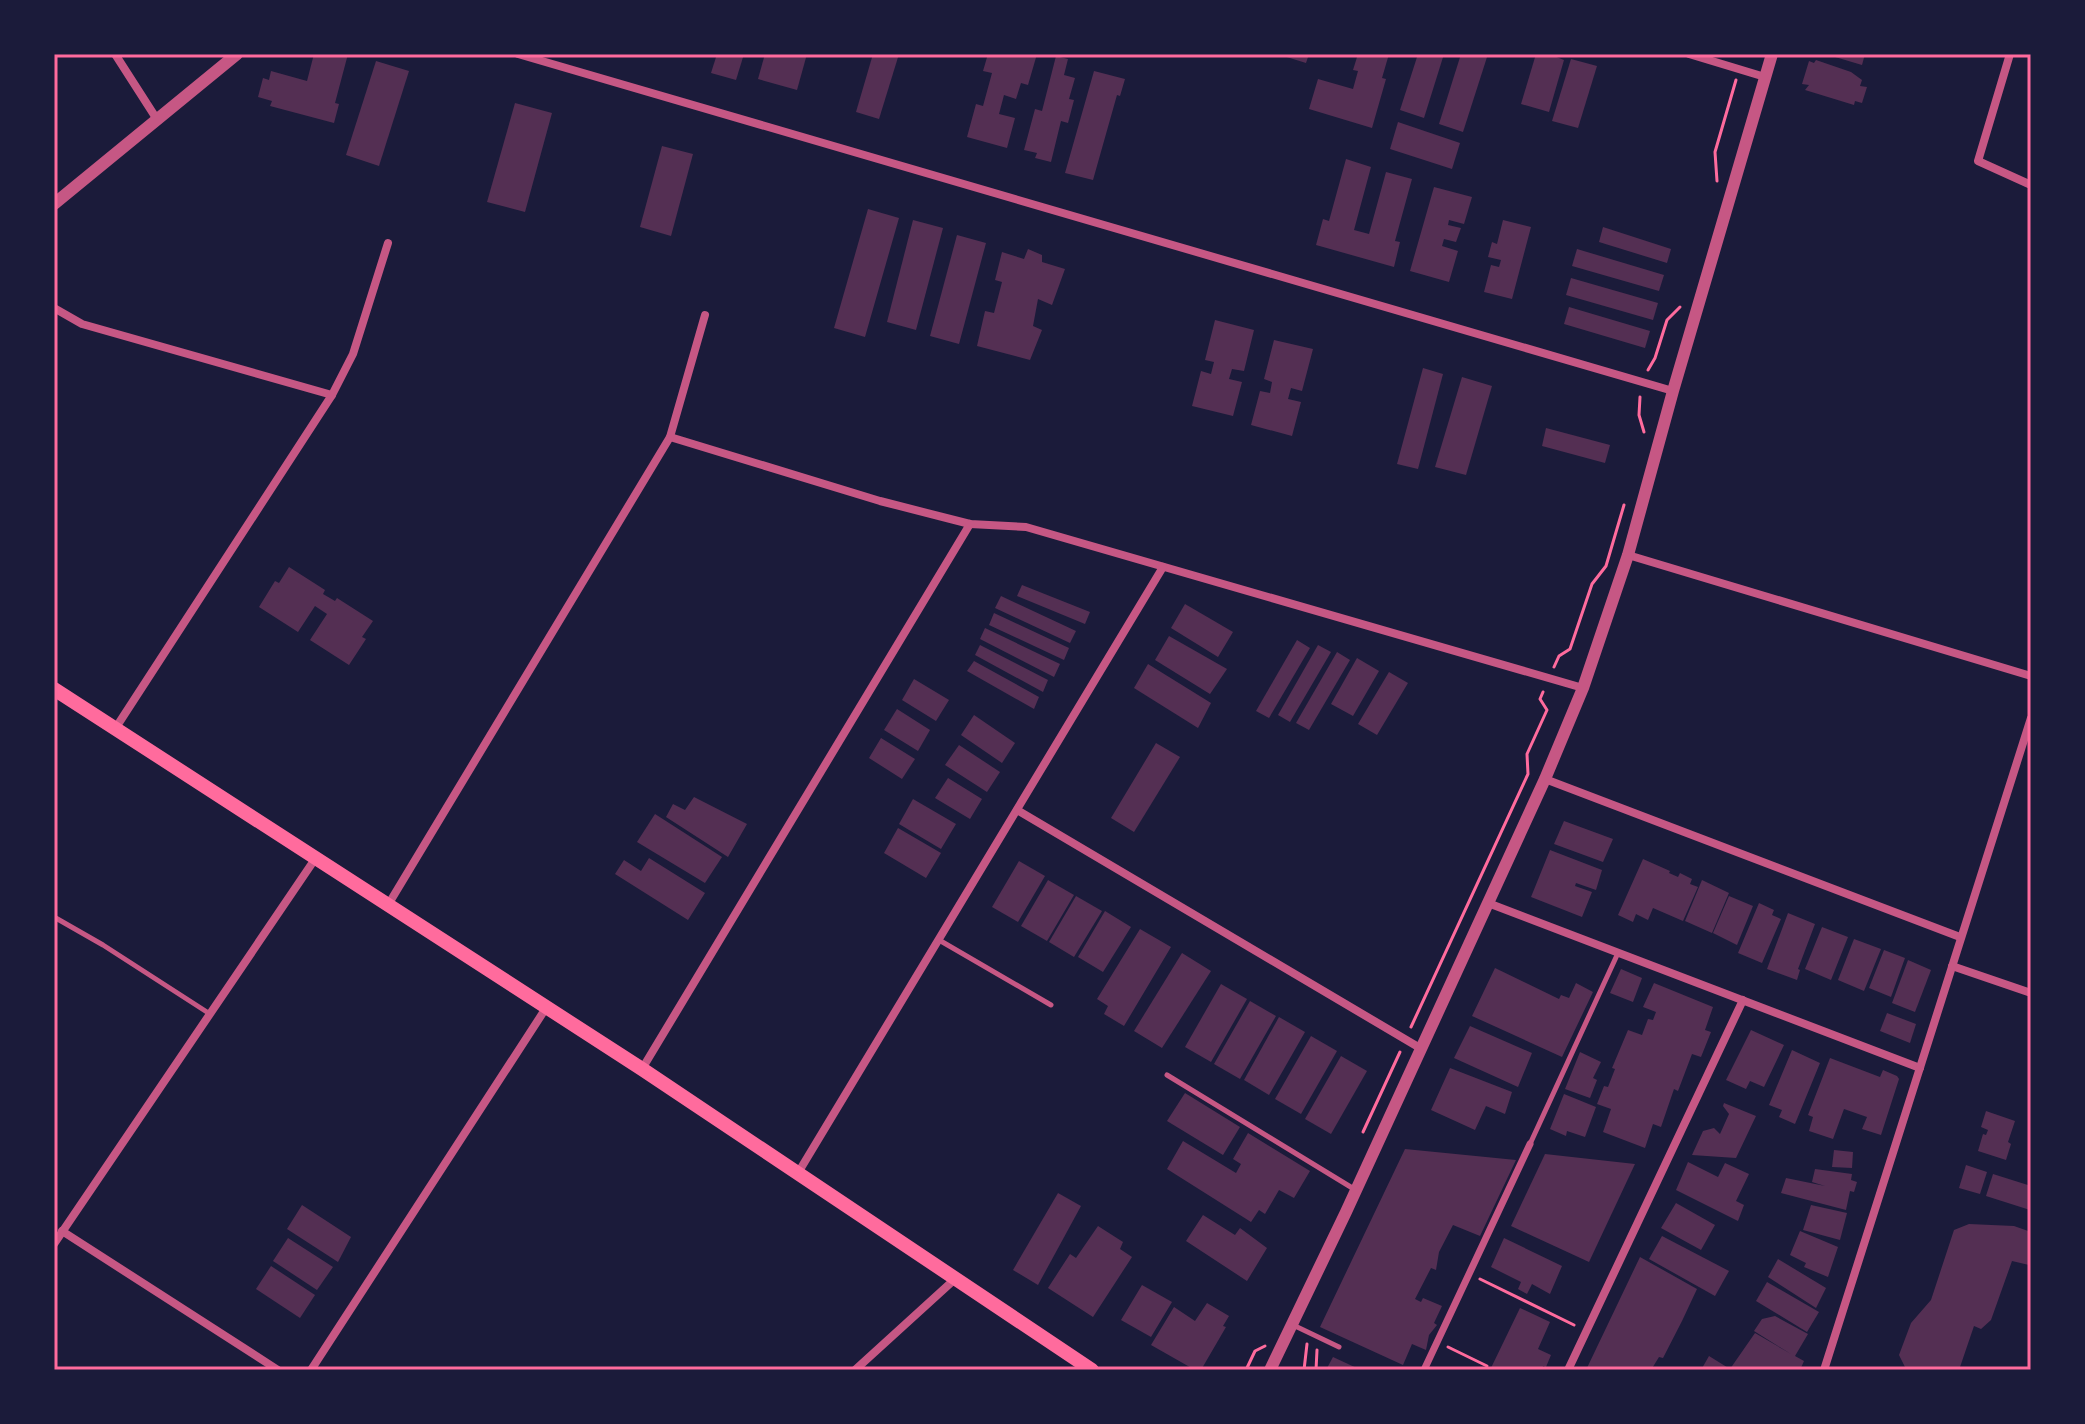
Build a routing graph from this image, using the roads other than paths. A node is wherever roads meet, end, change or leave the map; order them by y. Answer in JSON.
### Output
{"nodes":[{"id":1,"x":115,"y":54,"type":"edge"},
{"id":2,"x":237,"y":54,"type":"edge"},
{"id":3,"x":518,"y":54,"type":"edge"},
{"id":4,"x":1689,"y":54,"type":"edge"},
{"id":5,"x":1772,"y":54,"type":"edge"},
{"id":6,"x":2010,"y":54,"type":"edge"},
{"id":7,"x":1765,"y":77,"type":"junction"},
{"id":8,"x":158,"y":121,"type":"junction"},
{"id":9,"x":2031,"y":185,"type":"edge"},
{"id":10,"x":54,"y":204,"type":"edge"},
{"id":11,"x":388,"y":243,"type":"dead end"},
{"id":12,"x":54,"y":308,"type":"edge"},
{"id":13,"x":705,"y":315,"type":"dead end"},
{"id":14,"x":1673,"y":391,"type":"junction"},
{"id":15,"x":332,"y":395,"type":"junction"},
{"id":16,"x":670,"y":437,"type":"junction"},
{"id":17,"x":970,"y":524,"type":"junction"},
{"id":18,"x":1628,"y":555,"type":"junction"},
{"id":19,"x":1163,"y":567,"type":"junction"},
{"id":20,"x":2031,"y":676,"type":"edge"},
{"id":21,"x":1583,"y":688,"type":"junction"},
{"id":22,"x":54,"y":689,"type":"edge"},
{"id":23,"x":2031,"y":718,"type":"edge"},
{"id":24,"x":115,"y":729,"type":"junction"},
{"id":25,"x":1545,"y":779,"type":"junction"},
{"id":26,"x":1017,"y":810,"type":"junction"},
{"id":27,"x":315,"y":859,"type":"junction"},
{"id":28,"x":1488,"y":903,"type":"junction"},
{"id":29,"x":388,"y":905,"type":"junction"},
{"id":30,"x":54,"y":917,"type":"edge"},
{"id":31,"x":1960,"y":937,"type":"junction"},
{"id":32,"x":939,"y":940,"type":"junction"},
{"id":33,"x":1618,"y":953,"type":"junction"},
{"id":34,"x":1952,"y":966,"type":"junction"},
{"id":35,"x":2031,"y":993,"type":"edge"},
{"id":36,"x":1743,"y":1000,"type":"junction"},
{"id":37,"x":1051,"y":1005,"type":"dead end"},
{"id":38,"x":546,"y":1008,"type":"junction"},
{"id":39,"x":211,"y":1014,"type":"junction"},
{"id":40,"x":1420,"y":1048,"type":"junction"},
{"id":41,"x":1920,"y":1068,"type":"junction"},
{"id":42,"x":642,"y":1069,"type":"junction"},
{"id":43,"x":1167,"y":1075,"type":"dead end"},
{"id":44,"x":1530,"y":1144,"type":"joint"},
{"id":45,"x":798,"y":1173,"type":"junction"},
{"id":46,"x":1356,"y":1190,"type":"junction"},
{"id":47,"x":62,"y":1231,"type":"junction"},
{"id":48,"x":54,"y":1244,"type":"edge"},
{"id":49,"x":955,"y":1279,"type":"junction"},
{"id":50,"x":1292,"y":1325,"type":"junction"},
{"id":51,"x":1339,"y":1347,"type":"dead end"},
{"id":52,"x":278,"y":1370,"type":"edge"},
{"id":53,"x":311,"y":1370,"type":"edge"},
{"id":54,"x":855,"y":1370,"type":"edge"},
{"id":55,"x":1092,"y":1370,"type":"edge"},
{"id":56,"x":1270,"y":1370,"type":"edge"},
{"id":57,"x":1424,"y":1370,"type":"edge"},
{"id":58,"x":1568,"y":1370,"type":"edge"},
{"id":59,"x":1824,"y":1370,"type":"edge"}],
"edges":[{"from":1,"to":8,"type":"street"},
{"from":2,"to":8,"type":"street"},
{"from":3,"to":14,"type":"street"},
{"from":4,"to":7,"type":"street"},
{"from":5,"to":7,"type":"street"},
{"from":6,"to":9,"type":"street"},
{"from":7,"to":14,"type":"street"},
{"from":8,"to":10,"type":"street"},
{"from":11,"to":15,"type":"street"},
{"from":12,"to":15,"type":"street"},
{"from":13,"to":16,"type":"street"},
{"from":14,"to":18,"type":"street"},
{"from":15,"to":24,"type":"street"},
{"from":16,"to":17,"type":"street"},
{"from":16,"to":29,"type":"street"},
{"from":17,"to":19,"type":"street"},
{"from":17,"to":42,"type":"street"},
{"from":18,"to":20,"type":"street"},
{"from":18,"to":21,"type":"street"},
{"from":19,"to":21,"type":"street"},
{"from":19,"to":26,"type":"street"},
{"from":21,"to":25,"type":"street"},
{"from":22,"to":24,"type":"main road"},
{"from":23,"to":31,"type":"street"},
{"from":24,"to":27,"type":"main road"},
{"from":25,"to":28,"type":"street"},
{"from":25,"to":31,"type":"street"},
{"from":26,"to":32,"type":"street"},
{"from":26,"to":40,"type":"street"},
{"from":27,"to":29,"type":"main road"},
{"from":27,"to":39,"type":"street"},
{"from":28,"to":33,"type":"street"},
{"from":28,"to":40,"type":"street"},
{"from":29,"to":38,"type":"main road"},
{"from":30,"to":39,"type":"lane"},
{"from":31,"to":34,"type":"street"},
{"from":32,"to":37,"type":"lane"},
{"from":32,"to":45,"type":"street"},
{"from":33,"to":36,"type":"street"},
{"from":33,"to":44,"type":"lane"},
{"from":34,"to":35,"type":"street"},
{"from":34,"to":41,"type":"street"},
{"from":36,"to":41,"type":"street"},
{"from":36,"to":58,"type":"street"},
{"from":38,"to":42,"type":"main road"},
{"from":38,"to":53,"type":"street"},
{"from":39,"to":47,"type":"street"},
{"from":40,"to":46,"type":"street"},
{"from":41,"to":59,"type":"street"},
{"from":42,"to":45,"type":"main road"},
{"from":43,"to":46,"type":"lane"},
{"from":44,"to":57,"type":"street"},
{"from":45,"to":49,"type":"main road"},
{"from":46,"to":50,"type":"street"},
{"from":47,"to":48,"type":"street"},
{"from":47,"to":52,"type":"street"},
{"from":49,"to":54,"type":"street"},
{"from":49,"to":55,"type":"main road"},
{"from":50,"to":51,"type":"lane"},
{"from":50,"to":56,"type":"street"}]}
